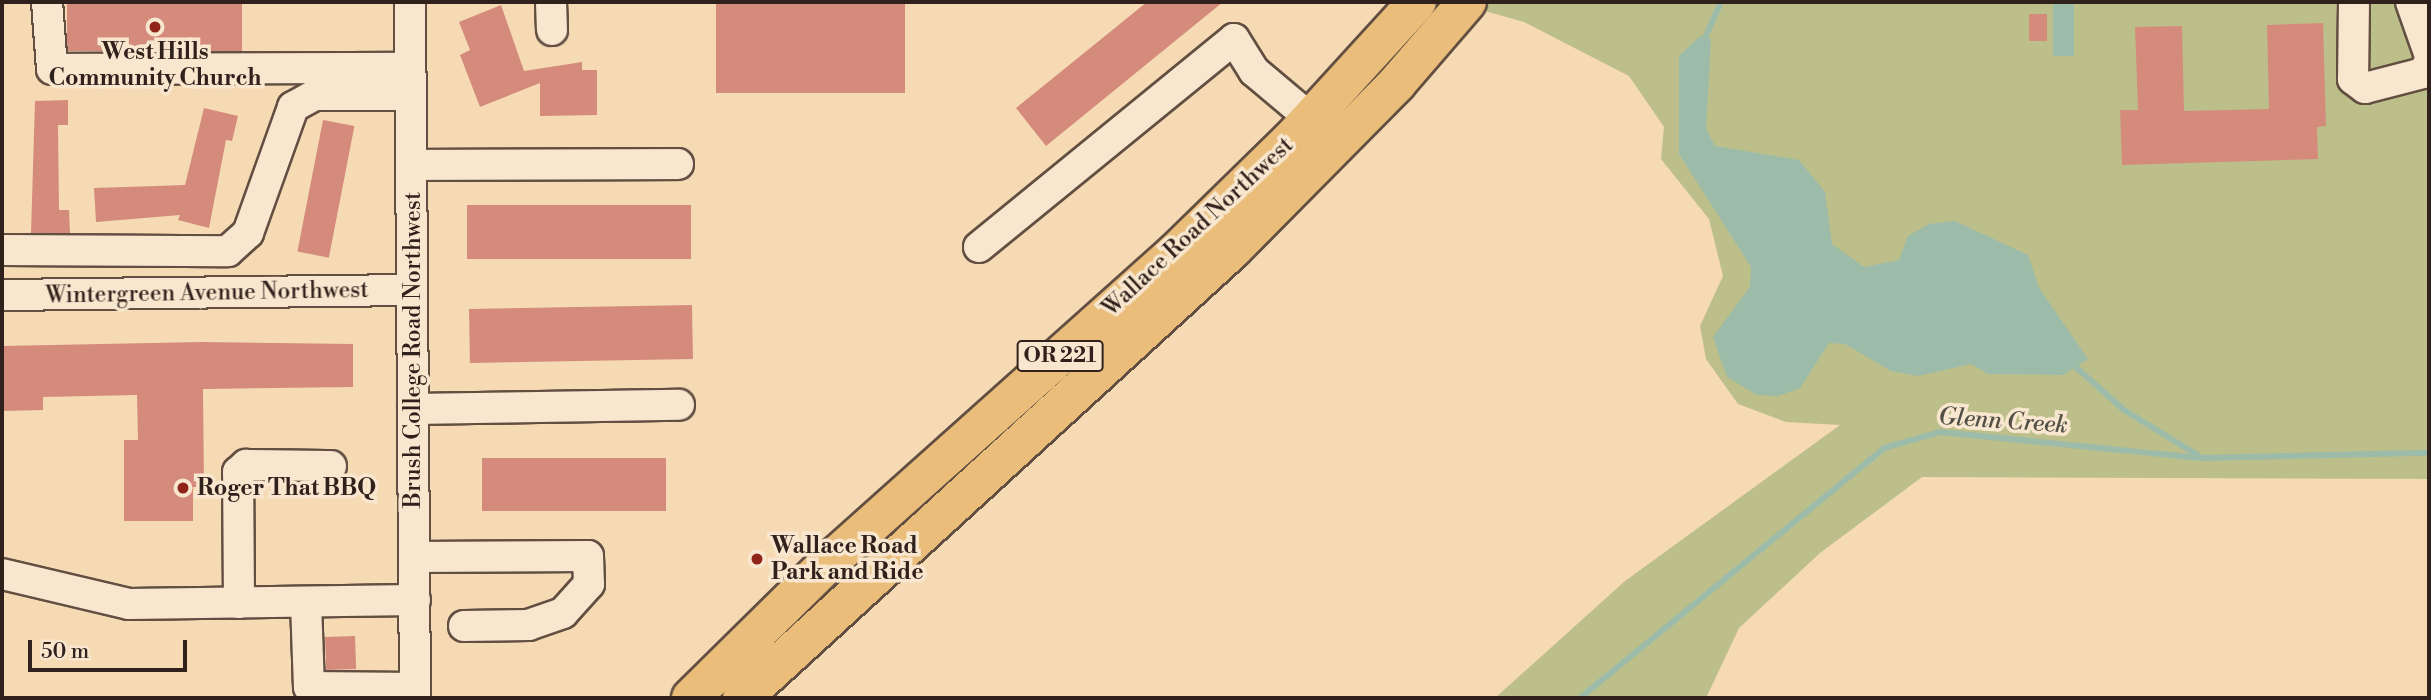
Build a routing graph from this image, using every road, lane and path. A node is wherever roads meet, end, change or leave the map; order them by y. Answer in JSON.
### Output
{"nodes":[{"id":1,"x":47,"y":2,"type":"edge"},
{"id":2,"x":410,"y":2,"type":"edge"},
{"id":3,"x":1417,"y":2,"type":"edge"},
{"id":4,"x":1466,"y":2,"type":"edge"},
{"id":5,"x":2354,"y":2,"type":"edge"},
{"id":6,"x":2411,"y":2,"type":"edge"},
{"id":7,"x":2429,"y":53,"type":"edge"},
{"id":8,"x":2429,"y":63,"type":"edge"},
{"id":9,"x":410,"y":82,"type":"junction"},
{"id":10,"x":1311,"y":119,"type":"junction"},
{"id":11,"x":678,"y":164,"type":"dead end"},
{"id":12,"x":411,"y":165,"type":"junction"},
{"id":13,"x":979,"y":247,"type":"dead end"},
{"id":14,"x":2,"y":250,"type":"edge"},
{"id":15,"x":412,"y":290,"type":"junction"},
{"id":16,"x":2,"y":295,"type":"edge"},
{"id":17,"x":679,"y":405,"type":"dead end"},
{"id":18,"x":413,"y":409,"type":"junction"},
{"id":19,"x":331,"y":466,"type":"dead end"},
{"id":20,"x":414,"y":557,"type":"junction"},
{"id":21,"x":2,"y":573,"type":"edge"},
{"id":22,"x":415,"y":600,"type":"junction"},
{"id":23,"x":306,"y":602,"type":"junction"},
{"id":24,"x":239,"y":603,"type":"junction"},
{"id":25,"x":464,"y":625,"type":"dead end"},
{"id":26,"x":415,"y":693,"type":"edge"},
{"id":27,"x":691,"y":698,"type":"edge"},
{"id":28,"x":742,"y":698,"type":"edge"}],
"edges":[{"from":1,"to":9,"type":"street"},
{"from":2,"to":9,"type":"street","name":"Brush College Road Northwest"},
{"from":3,"to":10,"type":"main road","name":"Wallace Road Northwest","number":"OR 221"},
{"from":4,"to":28,"type":"main road","name":"Wallace Road Northwest","number":"OR 221"},
{"from":5,"to":8,"type":"street"},
{"from":6,"to":7,"type":"street"},
{"from":9,"to":12,"type":"street","name":"Brush College Road Northwest"},
{"from":9,"to":14,"type":"street"},
{"from":10,"to":13,"type":"street"},
{"from":10,"to":27,"type":"main road","name":"Wallace Road Northwest","number":"OR 221"},
{"from":11,"to":12,"type":"street"},
{"from":12,"to":15,"type":"street","name":"Brush College Road Northwest"},
{"from":15,"to":16,"type":"street","name":"Wintergreen Avenue Northwest"},
{"from":15,"to":18,"type":"street","name":"Brush College Road Northwest"},
{"from":17,"to":18,"type":"street"},
{"from":18,"to":20,"type":"street","name":"Brush College Road Northwest"},
{"from":19,"to":24,"type":"street"},
{"from":20,"to":22,"type":"street","name":"Brush College Road Northwest"},
{"from":20,"to":25,"type":"street"},
{"from":21,"to":24,"type":"street"},
{"from":22,"to":23,"type":"street"},
{"from":22,"to":26,"type":"street","name":"Brush College Road Northwest"},
{"from":23,"to":24,"type":"street"},
{"from":23,"to":26,"type":"street"}]}
